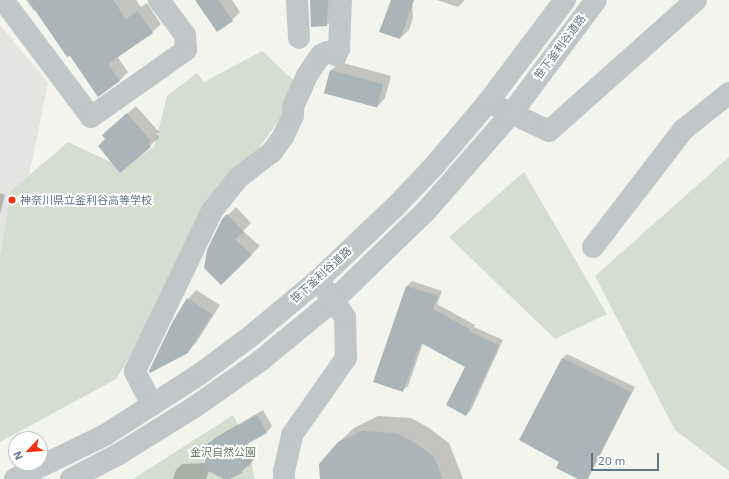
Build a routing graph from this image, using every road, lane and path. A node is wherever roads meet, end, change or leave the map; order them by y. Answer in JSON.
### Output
{"nodes":[{"id":1,"x":3,"y":0,"type":"edge"},
{"id":2,"x":159,"y":0,"type":"edge"},
{"id":3,"x":297,"y":0,"type":"edge"},
{"id":4,"x":341,"y":0,"type":"edge"},
{"id":5,"x":596,"y":0,"type":"edge"},
{"id":6,"x":696,"y":0,"type":"edge"},
{"id":7,"x":556,"y":4,"type":"edge"},
{"id":8,"x":299,"y":38,"type":"dead end"},
{"id":9,"x":729,"y":93,"type":"edge"},
{"id":10,"x":488,"y":102,"type":"junction"},
{"id":11,"x":511,"y":114,"type":"junction"},
{"id":12,"x":593,"y":247,"type":"dead end"},
{"id":13,"x":318,"y":280,"type":"junction"},
{"id":14,"x":333,"y":301,"type":"junction"},
{"id":15,"x":152,"y":405,"type":"junction"},
{"id":16,"x":49,"y":472,"type":"edge"},
{"id":17,"x":15,"y":479,"type":"edge"},
{"id":18,"x":71,"y":479,"type":"edge"},
{"id":19,"x":284,"y":479,"type":"edge"}],
"edges":[{"from":1,"to":2,"type":"street"},
{"from":3,"to":8,"type":"street"},
{"from":4,"to":15,"type":"street"},
{"from":5,"to":11,"type":"street","name":"笹下釜利谷道路"},
{"from":6,"to":11,"type":"street"},
{"from":7,"to":10,"type":"street","name":"笹下釜利谷道路"},
{"from":9,"to":12,"type":"street"},
{"from":10,"to":11,"type":"street"},
{"from":10,"to":13,"type":"street","name":"笹下釜利谷道路"},
{"from":11,"to":14,"type":"street","name":"笹下釜利谷道路"},
{"from":13,"to":14,"type":"street"},
{"from":13,"to":15,"type":"street","name":"笹下釜利谷道路"},
{"from":14,"to":18,"type":"street","name":"笹下釜利谷道路"},
{"from":14,"to":19,"type":"street"},
{"from":15,"to":16,"type":"street","name":"笹下釜利谷道路"},
{"from":16,"to":17,"type":"street","name":"笹下釜利谷道路"}]}
